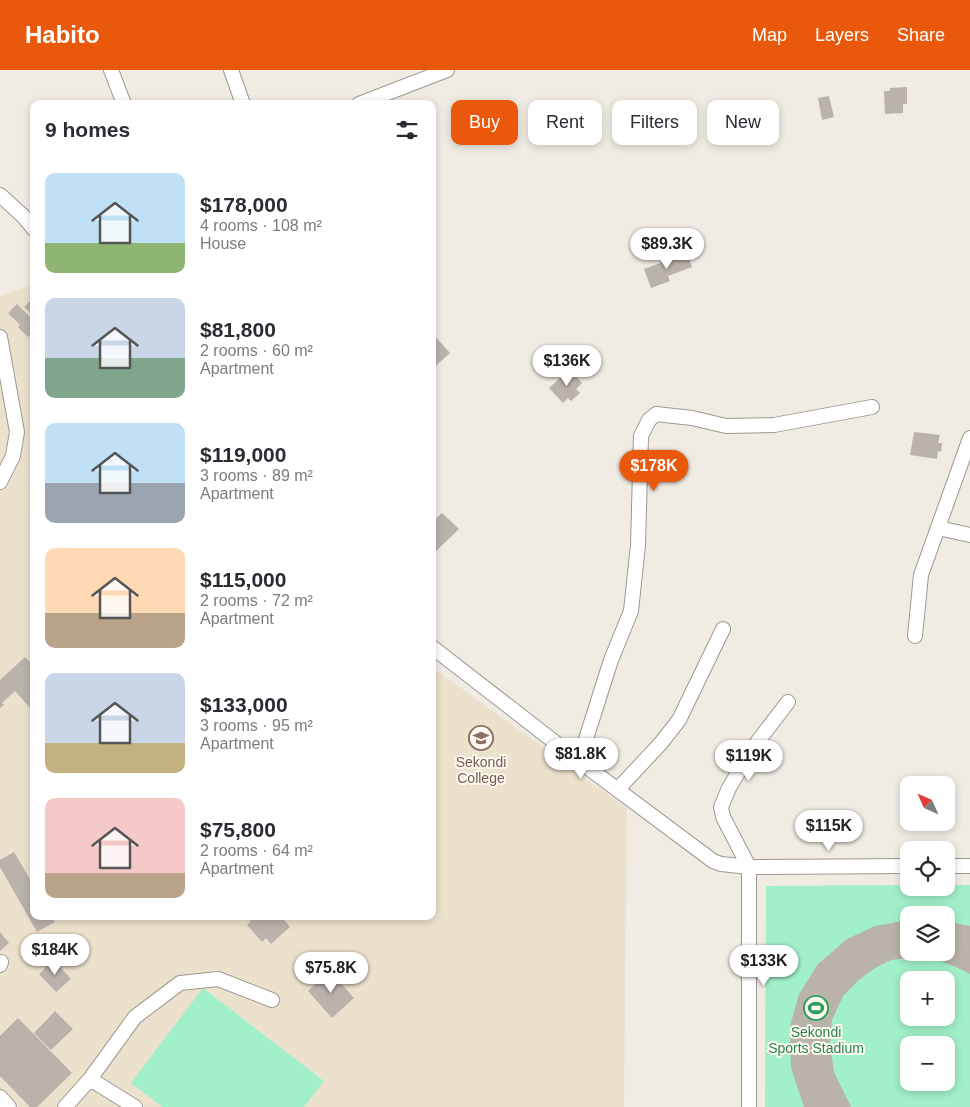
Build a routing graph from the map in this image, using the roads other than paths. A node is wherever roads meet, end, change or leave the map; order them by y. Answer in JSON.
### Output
{"nodes":[{"id":1,"x":111,"y":70,"type":"edge"},
{"id":2,"x":231,"y":70,"type":"edge"},
{"id":3,"x":447,"y":70,"type":"edge"},
{"id":4,"x":122,"y":100,"type":"edge"},
{"id":5,"x":242,"y":100,"type":"edge"},
{"id":6,"x":369,"y":100,"type":"edge"},
{"id":7,"x":0,"y":195,"type":"edge"},
{"id":8,"x":28,"y":214,"type":"edge"},
{"id":9,"x":0,"y":337,"type":"edge"},
{"id":10,"x":872,"y":407,"type":"dead end"},
{"id":11,"x":970,"y":438,"type":"edge"},
{"id":12,"x":0,"y":482,"type":"edge"},
{"id":13,"x":938,"y":528,"type":"junction"},
{"id":14,"x":970,"y":535,"type":"edge"},
{"id":15,"x":723,"y":629,"type":"dead end"},
{"id":16,"x":915,"y":636,"type":"dead end"},
{"id":17,"x":436,"y":650,"type":"edge"},
{"id":18,"x":788,"y":702,"type":"dead end"},
{"id":19,"x":579,"y":760,"type":"junction"},
{"id":20,"x":618,"y":789,"type":"junction"},
{"id":21,"x":900,"y":866,"type":"edge"},
{"id":22,"x":955,"y":866,"type":"edge"},
{"id":23,"x":970,"y":866,"type":"edge"},
{"id":24,"x":749,"y":867,"type":"junction"},
{"id":25,"x":272,"y":1000,"type":"dead end"},
{"id":26,"x":90,"y":1079,"type":"junction"},
{"id":27,"x":0,"y":1096,"type":"edge"},
{"id":28,"x":9,"y":1107,"type":"edge"},
{"id":29,"x":65,"y":1107,"type":"edge"},
{"id":30,"x":135,"y":1107,"type":"edge"},
{"id":31,"x":749,"y":1107,"type":"edge"}],
"edges":[{"from":1,"to":4,"type":"street"},
{"from":2,"to":5,"type":"street"},
{"from":3,"to":6,"type":"street"},
{"from":7,"to":8,"type":"street"},
{"from":9,"to":12,"type":"street"},
{"from":10,"to":19,"type":"street"},
{"from":11,"to":13,"type":"street"},
{"from":13,"to":14,"type":"street"},
{"from":13,"to":16,"type":"street"},
{"from":15,"to":20,"type":"street"},
{"from":17,"to":19,"type":"street"},
{"from":18,"to":24,"type":"street"},
{"from":19,"to":20,"type":"street"},
{"from":20,"to":24,"type":"street"},
{"from":21,"to":24,"type":"street"},
{"from":22,"to":23,"type":"street"},
{"from":24,"to":31,"type":"street"},
{"from":25,"to":26,"type":"street"},
{"from":26,"to":29,"type":"street"},
{"from":26,"to":30,"type":"street"},
{"from":27,"to":28,"type":"street"}]}
